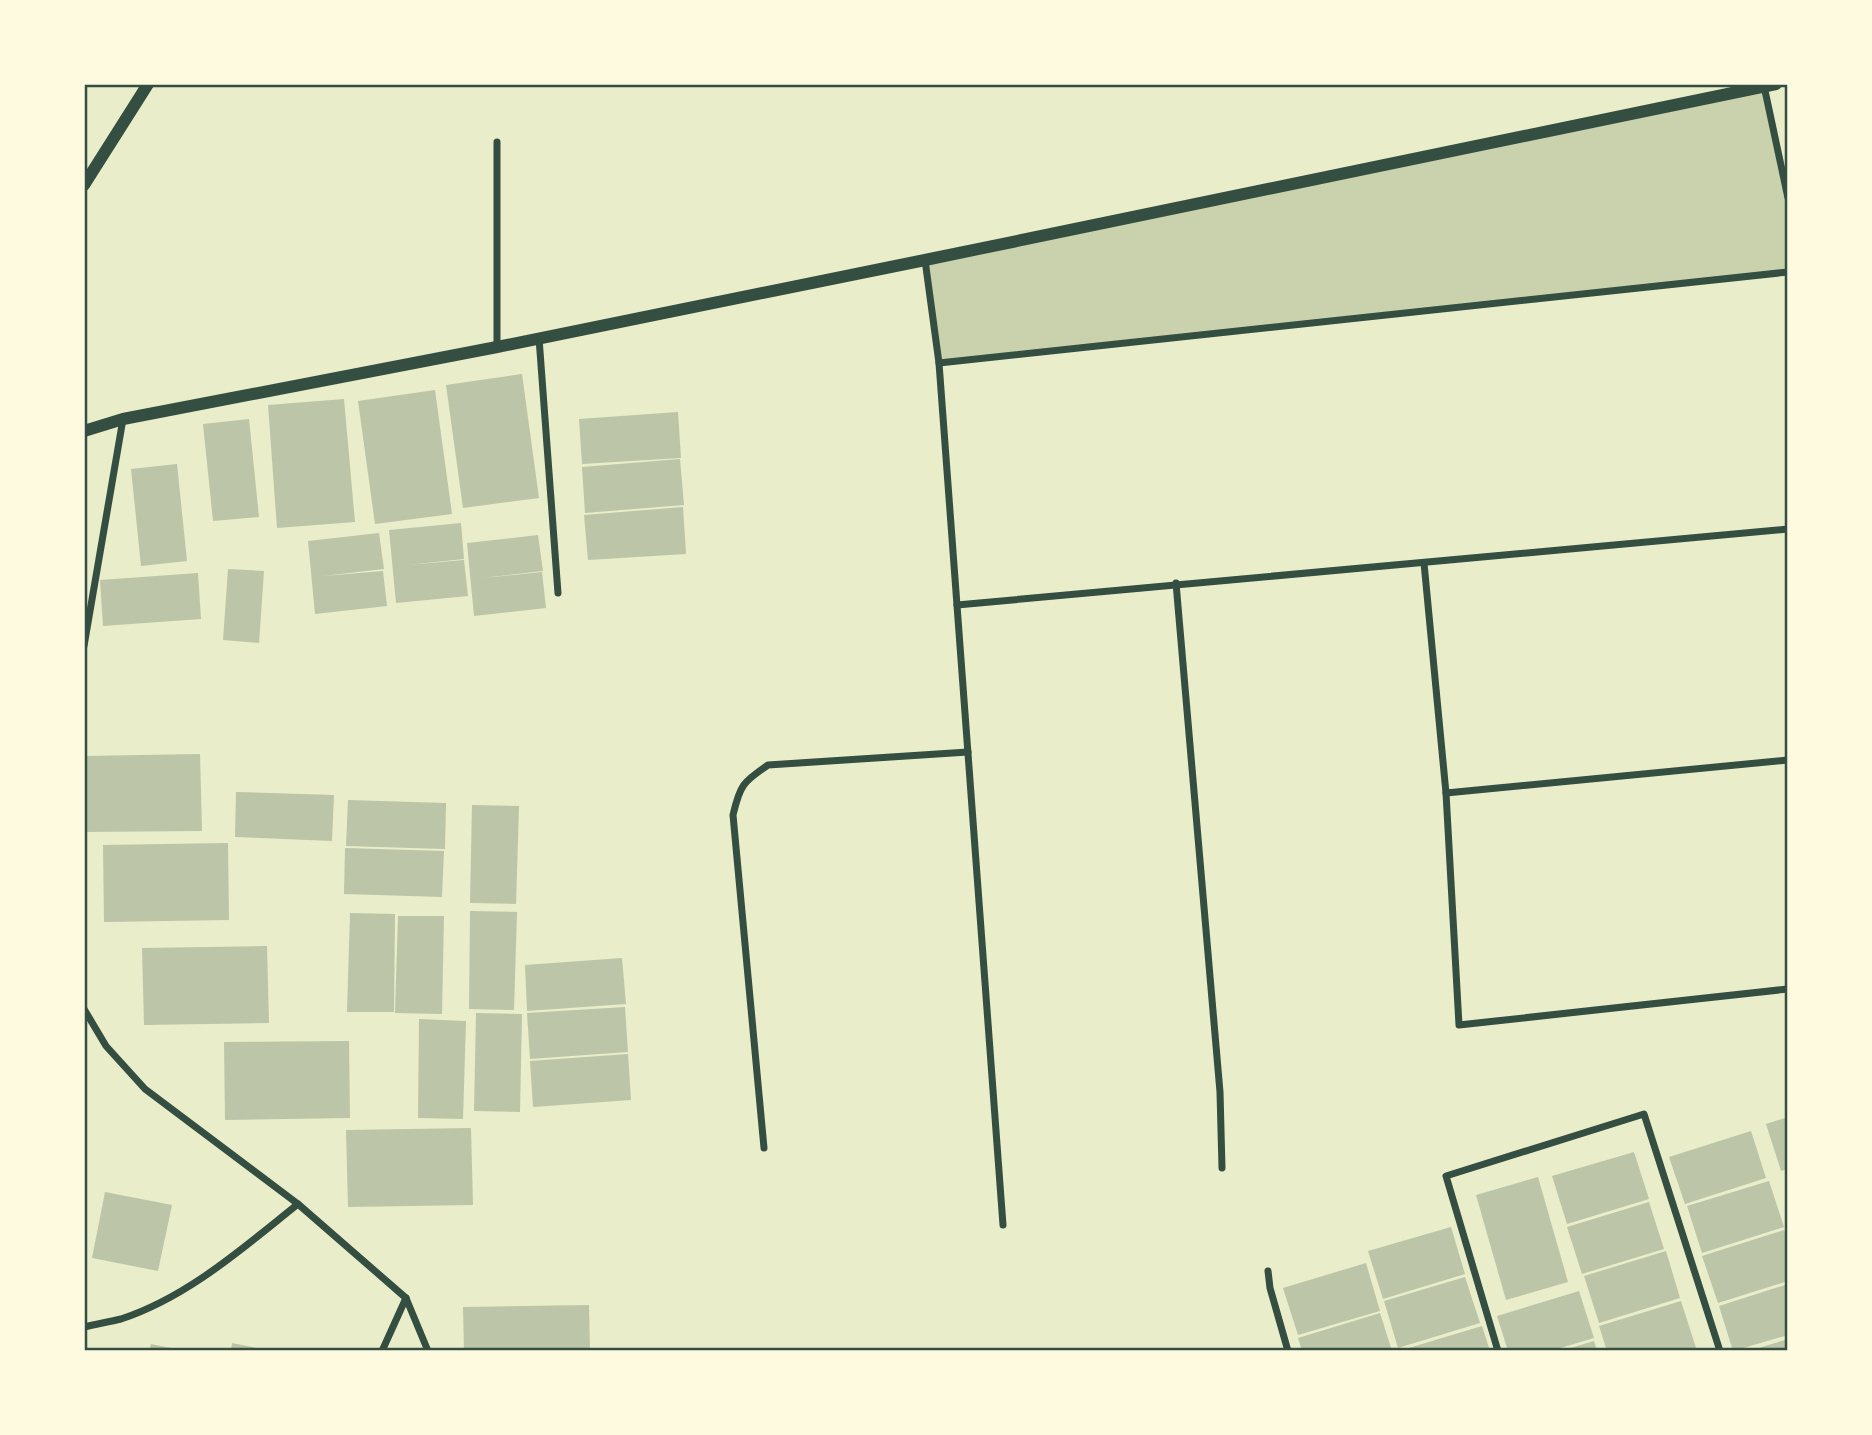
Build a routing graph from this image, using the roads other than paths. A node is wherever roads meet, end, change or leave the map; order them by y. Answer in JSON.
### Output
{"nodes":[{"id":1,"x":148,"y":84,"type":"edge"},
{"id":2,"x":1770,"y":85,"type":"edge"},
{"id":3,"x":497,"y":142,"type":"dead end"},
{"id":4,"x":84,"y":185,"type":"edge"},
{"id":5,"x":1788,"y":198,"type":"edge"},
{"id":6,"x":925,"y":260,"type":"junction"},
{"id":7,"x":1788,"y":272,"type":"edge"},
{"id":8,"x":539,"y":338,"type":"junction"},
{"id":9,"x":498,"y":347,"type":"junction"},
{"id":10,"x":939,"y":363,"type":"junction"},
{"id":11,"x":123,"y":419,"type":"junction"},
{"id":12,"x":84,"y":432,"type":"edge"},
{"id":13,"x":1788,"y":529,"type":"edge"},
{"id":14,"x":1424,"y":563,"type":"junction"},
{"id":15,"x":1176,"y":583,"type":"junction"},
{"id":16,"x":558,"y":593,"type":"dead end"},
{"id":17,"x":957,"y":605,"type":"junction"},
{"id":18,"x":84,"y":646,"type":"edge"},
{"id":19,"x":968,"y":752,"type":"junction"},
{"id":20,"x":1788,"y":760,"type":"edge"},
{"id":21,"x":1446,"y":793,"type":"junction"},
{"id":22,"x":1788,"y":989,"type":"edge"},
{"id":23,"x":84,"y":1009,"type":"edge"},
{"id":24,"x":764,"y":1149,"type":"dead end"},
{"id":25,"x":1222,"y":1168,"type":"dead end"},
{"id":26,"x":298,"y":1204,"type":"junction"},
{"id":27,"x":1003,"y":1225,"type":"dead end"},
{"id":28,"x":1268,"y":1271,"type":"dead end"},
{"id":29,"x":407,"y":1298,"type":"junction"},
{"id":30,"x":84,"y":1327,"type":"edge"},
{"id":31,"x":382,"y":1351,"type":"edge"},
{"id":32,"x":428,"y":1351,"type":"edge"},
{"id":33,"x":1288,"y":1351,"type":"edge"},
{"id":34,"x":1498,"y":1351,"type":"edge"},
{"id":35,"x":1720,"y":1351,"type":"edge"}],
"edges":[{"from":1,"to":4,"type":"street"},
{"from":2,"to":5,"type":"street"},
{"from":2,"to":6,"type":"street"},
{"from":3,"to":9,"type":"street"},
{"from":6,"to":8,"type":"street"},
{"from":6,"to":10,"type":"street"},
{"from":7,"to":10,"type":"street"},
{"from":8,"to":9,"type":"street"},
{"from":8,"to":16,"type":"street"},
{"from":9,"to":11,"type":"street"},
{"from":10,"to":17,"type":"street"},
{"from":11,"to":12,"type":"street"},
{"from":11,"to":18,"type":"street"},
{"from":13,"to":14,"type":"street"},
{"from":14,"to":15,"type":"street"},
{"from":14,"to":21,"type":"street"},
{"from":15,"to":17,"type":"street"},
{"from":15,"to":25,"type":"street"},
{"from":17,"to":19,"type":"street"},
{"from":19,"to":24,"type":"street"},
{"from":19,"to":27,"type":"street"},
{"from":20,"to":21,"type":"street"},
{"from":21,"to":22,"type":"street"},
{"from":23,"to":26,"type":"street"},
{"from":26,"to":29,"type":"street"},
{"from":26,"to":30,"type":"street"},
{"from":28,"to":33,"type":"street"},
{"from":29,"to":31,"type":"street"},
{"from":29,"to":32,"type":"street"},
{"from":34,"to":35,"type":"street"}]}
